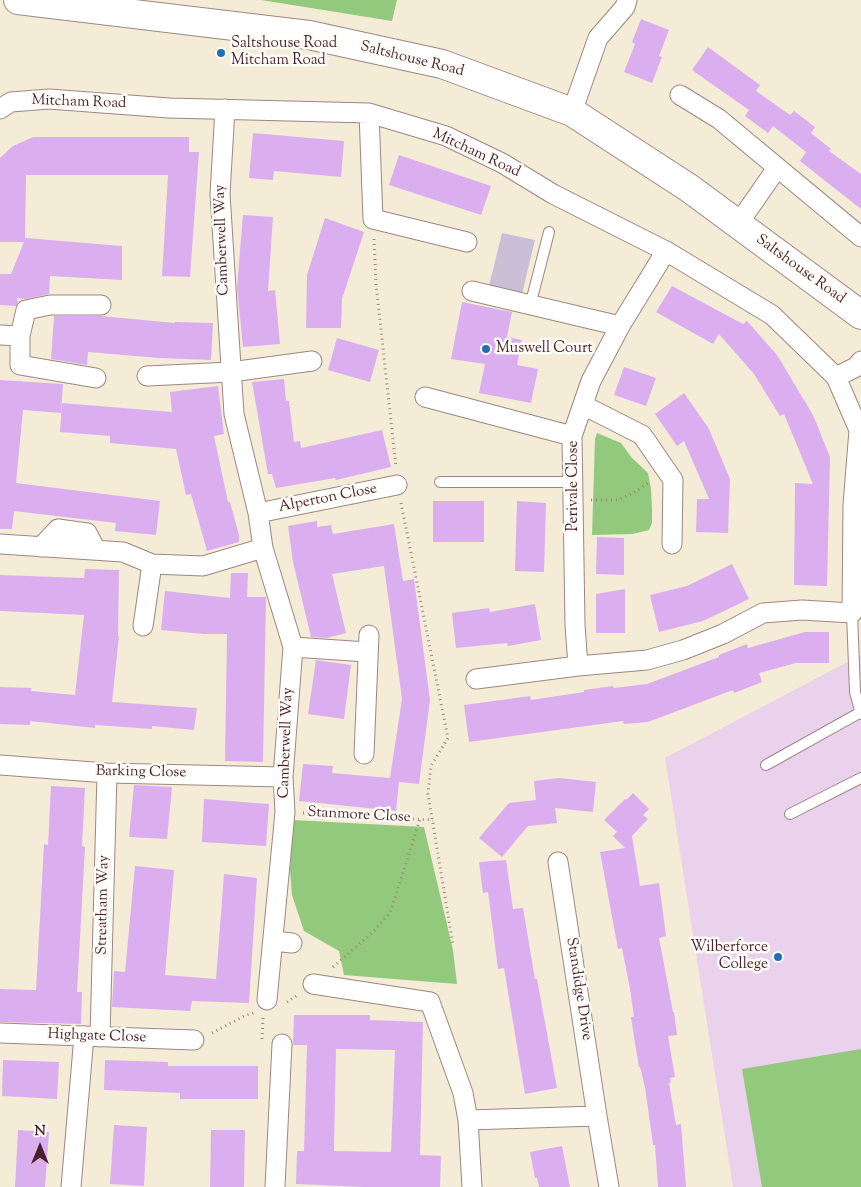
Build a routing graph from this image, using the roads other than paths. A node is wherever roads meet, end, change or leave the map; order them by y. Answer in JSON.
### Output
{"nodes":[{"id":1,"x":18,"y":0,"type":"edge"},
{"id":2,"x":627,"y":0,"type":"edge"},
{"id":3,"x":680,"y":95,"type":"dead end"},
{"id":4,"x":225,"y":109,"type":"junction"},
{"id":5,"x":0,"y":110,"type":"edge"},
{"id":6,"x":572,"y":112,"type":"junction"},
{"id":7,"x":369,"y":113,"type":"junction"},
{"id":8,"x":777,"y":168,"type":"junction"},
{"id":9,"x":738,"y":224,"type":"junction"},
{"id":10,"x":548,"y":232,"type":"dead end"},
{"id":11,"x":861,"y":237,"type":"edge"},
{"id":12,"x":467,"y":242,"type":"dead end"},
{"id":13,"x":666,"y":251,"type":"junction"},
{"id":14,"x":472,"y":291,"type":"dead end"},
{"id":15,"x":101,"y":305,"type":"dead end"},
{"id":16,"x":530,"y":306,"type":"junction"},
{"id":17,"x":861,"y":315,"type":"edge"},
{"id":18,"x":620,"y":326,"type":"junction"},
{"id":19,"x":0,"y":335,"type":"edge"},
{"id":20,"x":20,"y":336,"type":"junction"},
{"id":21,"x":312,"y":361,"type":"dead end"},
{"id":22,"x":861,"y":361,"type":"edge"},
{"id":23,"x":155,"y":370,"type":"dead end"},
{"id":24,"x":231,"y":372,"type":"junction"},
{"id":25,"x":836,"y":377,"type":"junction"},
{"id":26,"x":96,"y":378,"type":"dead end"},
{"id":27,"x":425,"y":397,"type":"dead end"},
{"id":28,"x":583,"y":405,"type":"junction"},
{"id":29,"x":572,"y":436,"type":"junction"},
{"id":30,"x":860,"y":437,"type":"edge"},
{"id":31,"x":440,"y":482,"type":"dead end"},
{"id":32,"x":397,"y":485,"type":"road end"},
{"id":33,"x":573,"y":490,"type":"junction"},
{"id":34,"x":258,"y":513,"type":"junction"},
{"id":35,"x":0,"y":544,"type":"edge"},
{"id":36,"x":672,"y":544,"type":"dead end"},
{"id":37,"x":263,"y":548,"type":"junction"},
{"id":38,"x":152,"y":564,"type":"junction"},
{"id":39,"x":852,"y":613,"type":"junction"},
{"id":40,"x":143,"y":626,"type":"dead end"},
{"id":41,"x":293,"y":647,"type":"junction"},
{"id":42,"x":578,"y":666,"type":"junction"},
{"id":43,"x":476,"y":679,"type":"dead end"},
{"id":44,"x":861,"y":713,"type":"edge"},
{"id":45,"x":364,"y":754,"type":"dead end"},
{"id":46,"x":0,"y":765,"type":"edge"},
{"id":47,"x":766,"y":765,"type":"dead end"},
{"id":48,"x":107,"y":773,"type":"junction"},
{"id":49,"x":283,"y":777,"type":"junction"},
{"id":50,"x":861,"y":778,"type":"edge"},
{"id":51,"x":790,"y":814,"type":"dead end"},
{"id":52,"x":558,"y":862,"type":"dead end"},
{"id":53,"x":274,"y":942,"type":"junction"},
{"id":54,"x":292,"y":943,"type":"dead end"},
{"id":55,"x":312,"y":984,"type":"road end"},
{"id":56,"x":271,"y":1006,"type":"road end"},
{"id":57,"x":0,"y":1034,"type":"edge"},
{"id":58,"x":92,"y":1037,"type":"junction"},
{"id":59,"x":194,"y":1040,"type":"road end"},
{"id":60,"x":282,"y":1044,"type":"dead end"},
{"id":61,"x":597,"y":1116,"type":"junction"},
{"id":62,"x":468,"y":1120,"type":"junction"},
{"id":63,"x":71,"y":1187,"type":"edge"},
{"id":64,"x":275,"y":1187,"type":"edge"},
{"id":65,"x":472,"y":1187,"type":"edge"},
{"id":66,"x":610,"y":1187,"type":"edge"}],
"edges":[{"from":1,"to":6,"type":"main road","name":"Saltshouse Road"},
{"from":2,"to":6,"type":"street"},
{"from":3,"to":8,"type":"street"},
{"from":4,"to":5,"type":"street","name":"Mitcham Road"},
{"from":4,"to":7,"type":"street","name":"Mitcham Road"},
{"from":4,"to":24,"type":"street","name":"Camberwell Way"},
{"from":6,"to":9,"type":"main road","name":"Saltshouse Road"},
{"from":7,"to":12,"type":"street"},
{"from":7,"to":13,"type":"street","name":"Mitcham Road"},
{"from":8,"to":9,"type":"street"},
{"from":8,"to":11,"type":"street"},
{"from":9,"to":17,"type":"main road","name":"Saltshouse Road"},
{"from":10,"to":16,"type":"lane"},
{"from":13,"to":18,"type":"street","name":"Perivale Close"},
{"from":13,"to":25,"type":"street","name":"Mitcham Road"},
{"from":14,"to":16,"type":"street"},
{"from":15,"to":20,"type":"street"},
{"from":16,"to":18,"type":"street"},
{"from":18,"to":28,"type":"street","name":"Perivale Close"},
{"from":19,"to":20,"type":"street"},
{"from":20,"to":26,"type":"street"},
{"from":21,"to":24,"type":"street"},
{"from":22,"to":25,"type":"street"},
{"from":23,"to":24,"type":"street"},
{"from":24,"to":34,"type":"street","name":"Camberwell Way"},
{"from":25,"to":30,"type":"street"},
{"from":27,"to":29,"type":"street"},
{"from":28,"to":29,"type":"street","name":"Perivale Close"},
{"from":28,"to":36,"type":"street"},
{"from":29,"to":33,"type":"street","name":"Perivale Close"},
{"from":30,"to":39,"type":"street"},
{"from":31,"to":33,"type":"lane"},
{"from":32,"to":34,"type":"street","name":"Alperton Close"},
{"from":33,"to":42,"type":"street","name":"Perivale Close"},
{"from":34,"to":37,"type":"street","name":"Camberwell Way"},
{"from":35,"to":38,"type":"street"},
{"from":37,"to":38,"type":"street"},
{"from":37,"to":41,"type":"street","name":"Camberwell Way"},
{"from":38,"to":40,"type":"street"},
{"from":39,"to":42,"type":"street"},
{"from":39,"to":44,"type":"lane"},
{"from":41,"to":45,"type":"street"},
{"from":41,"to":49,"type":"street","name":"Camberwell Way"},
{"from":42,"to":43,"type":"street"},
{"from":44,"to":47,"type":"lane"},
{"from":46,"to":48,"type":"street","name":"Barking Close"},
{"from":48,"to":49,"type":"street","name":"Barking Close"},
{"from":48,"to":58,"type":"street","name":"Streatham Way"},
{"from":49,"to":53,"type":"street","name":"Camberwell Way"},
{"from":50,"to":51,"type":"lane"},
{"from":52,"to":61,"type":"street","name":"Standidge Drive"},
{"from":53,"to":54,"type":"street"},
{"from":53,"to":56,"type":"street","name":"Camberwell Way"},
{"from":55,"to":62,"type":"street"},
{"from":57,"to":58,"type":"street","name":"Highgate Close"},
{"from":58,"to":59,"type":"street","name":"Highgate Close"},
{"from":58,"to":63,"type":"street","name":"Streatham Way"},
{"from":60,"to":64,"type":"street"},
{"from":61,"to":62,"type":"street"},
{"from":61,"to":66,"type":"street","name":"Standidge Drive"},
{"from":62,"to":65,"type":"street"}]}
